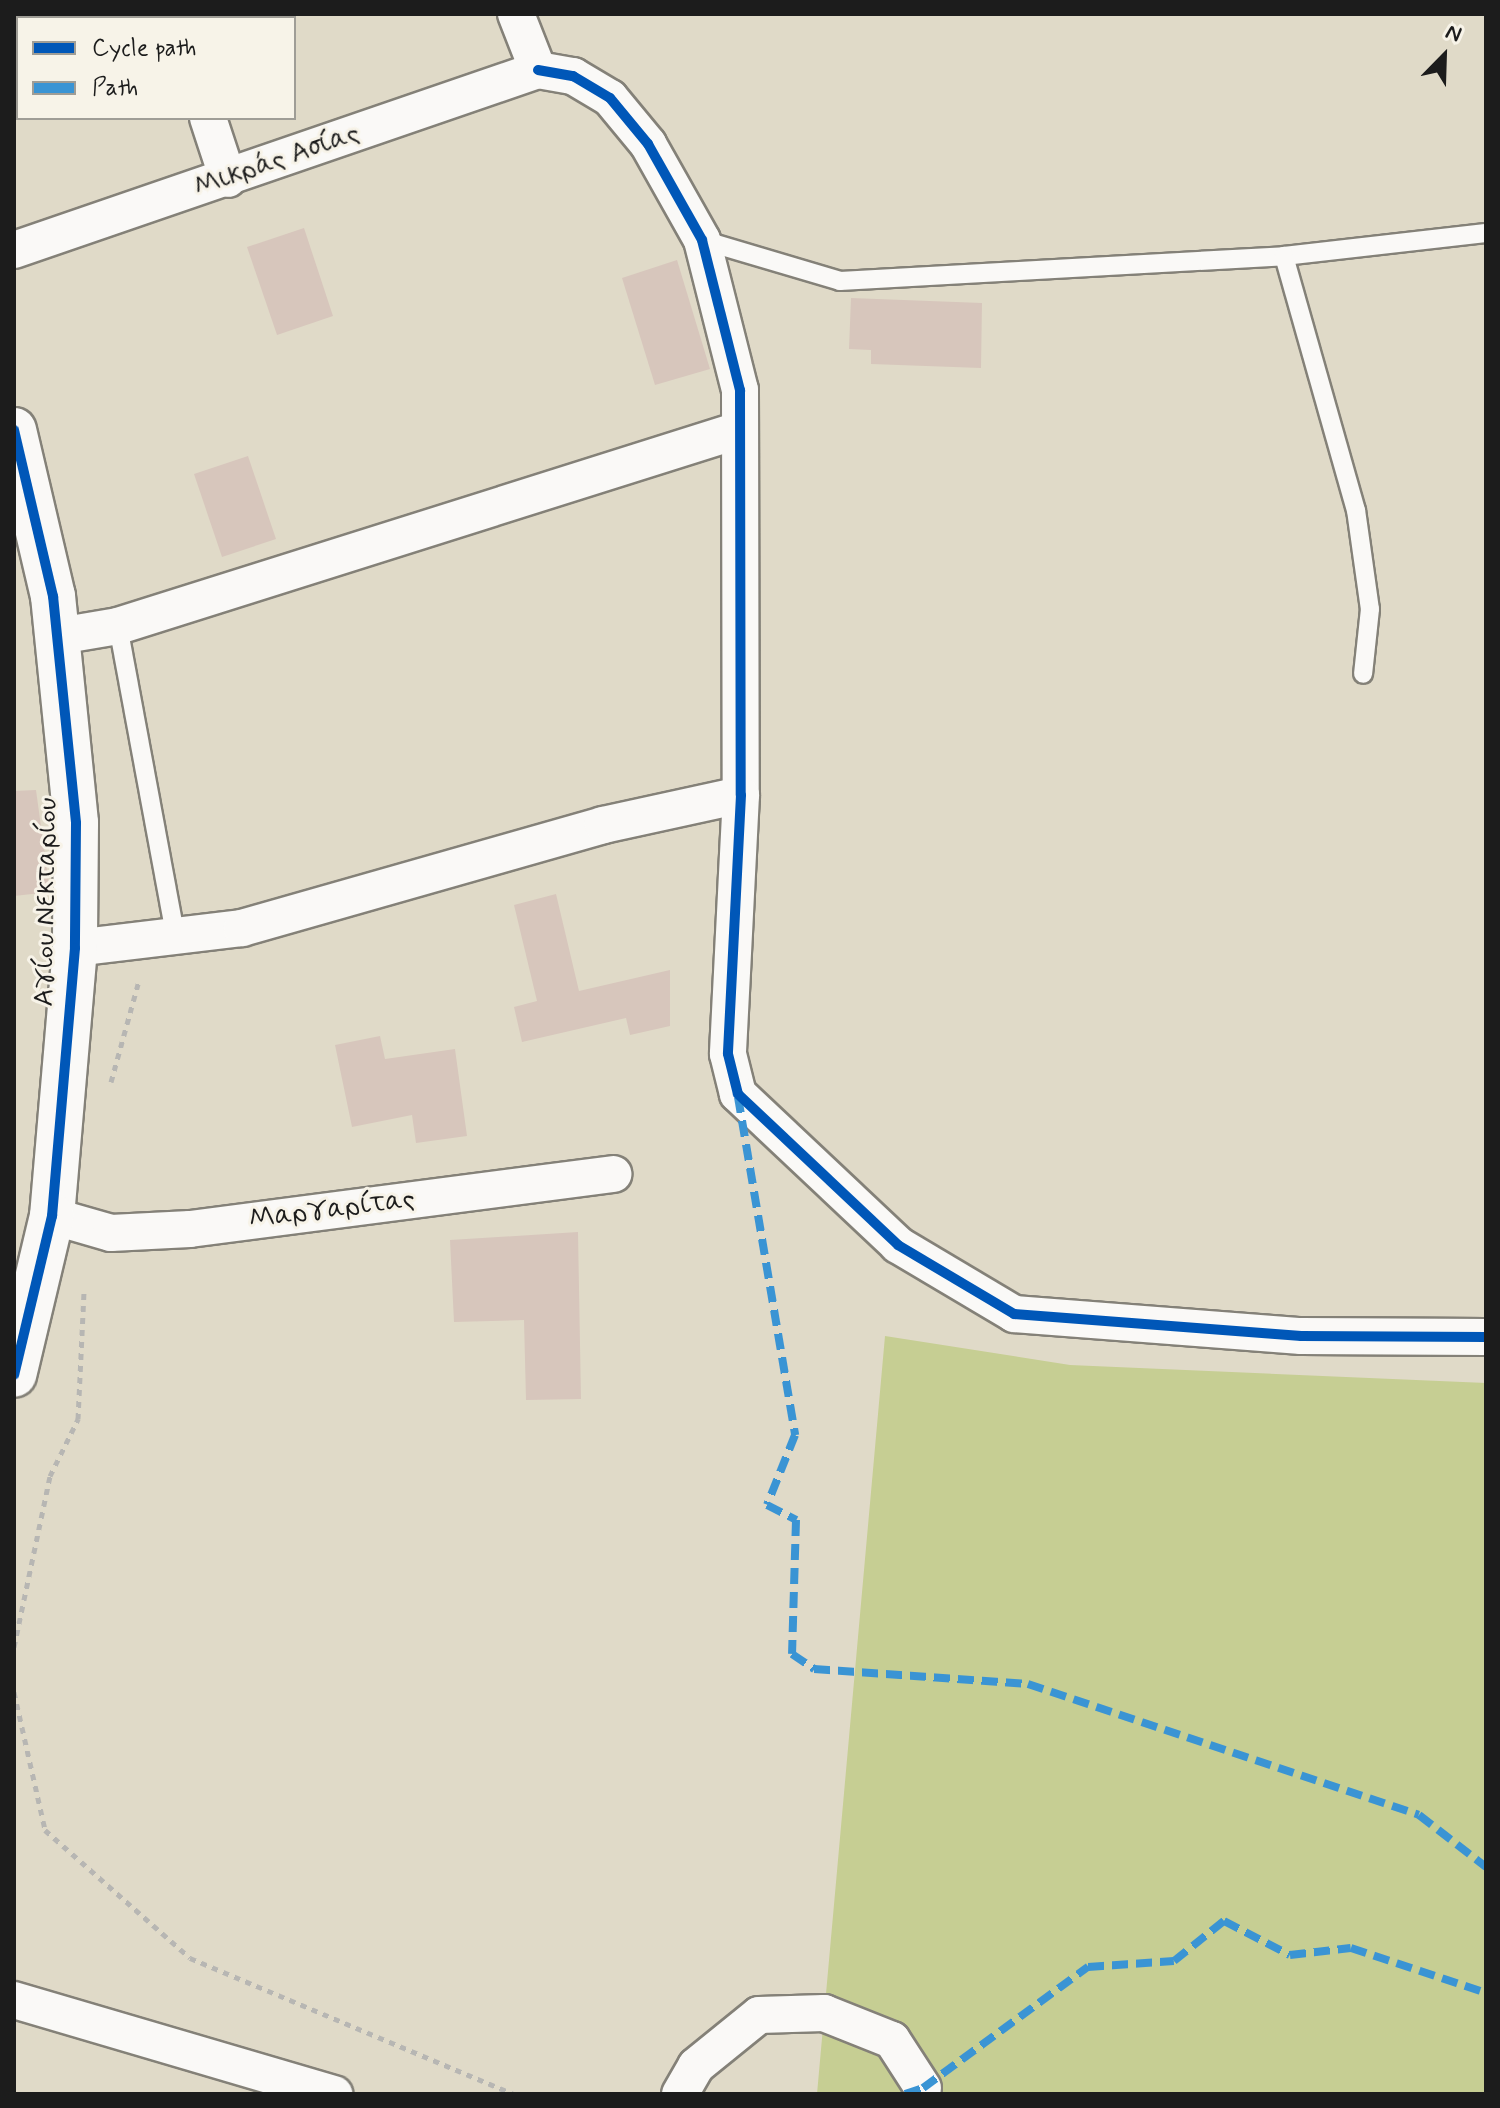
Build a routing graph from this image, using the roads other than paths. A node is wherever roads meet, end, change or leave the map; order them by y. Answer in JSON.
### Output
{"nodes":[{"id":1,"x":516,"y":14,"type":"edge"},
{"id":2,"x":538,"y":70,"type":"junction"},
{"id":3,"x":209,"y":120,"type":"edge"},
{"id":4,"x":228,"y":179,"type":"junction"},
{"id":5,"x":1486,"y":233,"type":"edge"},
{"id":6,"x":702,"y":240,"type":"junction"},
{"id":7,"x":14,"y":250,"type":"edge"},
{"id":8,"x":1284,"y":256,"type":"junction"},
{"id":9,"x":14,"y":430,"type":"edge"},
{"id":10,"x":736,"y":431,"type":"junction"},
{"id":11,"x":118,"y":626,"type":"junction"},
{"id":12,"x":59,"y":636,"type":"junction"},
{"id":13,"x":1363,"y":674,"type":"dead end"},
{"id":14,"x":741,"y":795,"type":"junction"},
{"id":15,"x":176,"y":940,"type":"junction"},
{"id":16,"x":75,"y":948,"type":"junction"},
{"id":17,"x":613,"y":1174,"type":"dead end"},
{"id":18,"x":52,"y":1216,"type":"junction"},
{"id":19,"x":1486,"y":1337,"type":"edge"},
{"id":20,"x":14,"y":1375,"type":"edge"},
{"id":21,"x":14,"y":2000,"type":"edge"},
{"id":22,"x":923,"y":2088,"type":"dead end"},
{"id":23,"x":334,"y":2094,"type":"edge"},
{"id":24,"x":680,"y":2094,"type":"edge"}],
"edges":[{"from":1,"to":2,"type":"street"},
{"from":2,"to":4,"type":"street","name":"Μικράς Ασίας"},
{"from":2,"to":6,"type":"street"},
{"from":3,"to":4,"type":"street"},
{"from":4,"to":7,"type":"street","name":"Μικράς Ασίας"},
{"from":5,"to":8,"type":"lane"},
{"from":6,"to":8,"type":"lane"},
{"from":6,"to":10,"type":"street"},
{"from":8,"to":13,"type":"lane"},
{"from":9,"to":12,"type":"street","name":"Αγίου Νεκταρίου"},
{"from":10,"to":11,"type":"street"},
{"from":10,"to":14,"type":"street"},
{"from":11,"to":12,"type":"street"},
{"from":11,"to":15,"type":"lane"},
{"from":12,"to":16,"type":"street","name":"Αγίου Νεκταρίου"},
{"from":14,"to":15,"type":"street"},
{"from":14,"to":19,"type":"street"},
{"from":15,"to":16,"type":"street"},
{"from":16,"to":18,"type":"street","name":"Αγίου Νεκταρίου"},
{"from":17,"to":18,"type":"street","name":"Μαργαρίτας"},
{"from":18,"to":20,"type":"street","name":"Αγίου Νεκταρίου"},
{"from":21,"to":23,"type":"street"},
{"from":22,"to":24,"type":"street"}]}
